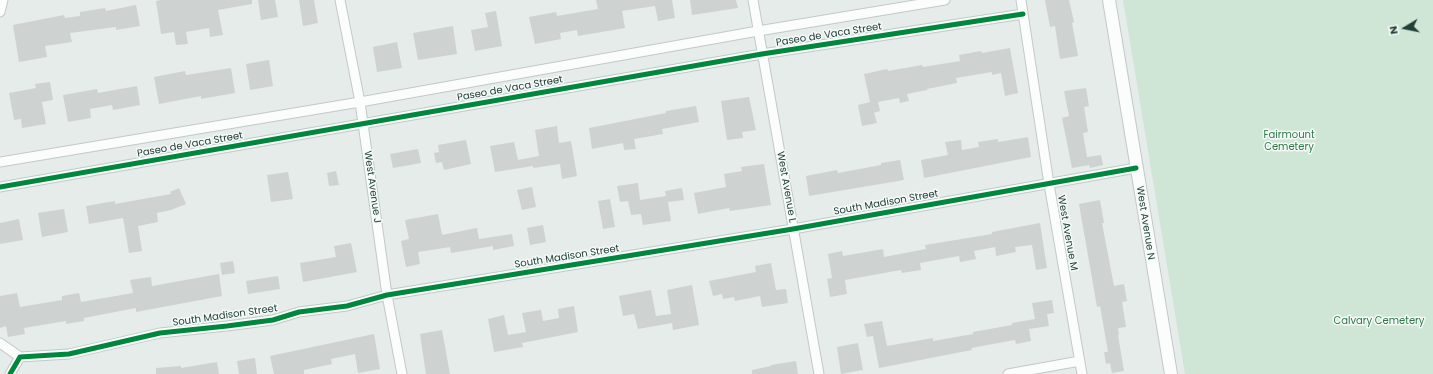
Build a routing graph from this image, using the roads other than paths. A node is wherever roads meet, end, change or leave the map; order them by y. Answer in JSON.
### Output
{"nodes":[{"id":1,"x":3,"y":0,"type":"edge"},
{"id":2,"x":340,"y":0,"type":"edge"},
{"id":3,"x":753,"y":0,"type":"edge"},
{"id":4,"x":945,"y":0,"type":"edge"},
{"id":5,"x":1021,"y":0,"type":"edge"},
{"id":6,"x":1109,"y":0,"type":"edge"},
{"id":7,"x":0,"y":12,"type":"edge"},
{"id":8,"x":1023,"y":14,"type":"junction"},
{"id":9,"x":758,"y":31,"type":"junction"},
{"id":10,"x":762,"y":54,"type":"junction"},
{"id":11,"x":360,"y":102,"type":"junction"},
{"id":12,"x":363,"y":124,"type":"junction"},
{"id":13,"x":0,"y":162,"type":"edge"},
{"id":14,"x":1136,"y":168,"type":"junction"},
{"id":15,"x":1049,"y":184,"type":"junction"},
{"id":16,"x":0,"y":187,"type":"edge"},
{"id":17,"x":793,"y":229,"type":"junction"},
{"id":18,"x":387,"y":295,"type":"junction"},
{"id":19,"x":0,"y":343,"type":"edge"},
{"id":20,"x":20,"y":357,"type":"junction"},
{"id":21,"x":1080,"y":361,"type":"junction"},
{"id":22,"x":10,"y":374,"type":"edge"},
{"id":23,"x":402,"y":374,"type":"edge"},
{"id":24,"x":819,"y":374,"type":"edge"},
{"id":25,"x":1008,"y":374,"type":"edge"},
{"id":26,"x":1082,"y":374,"type":"edge"},
{"id":27,"x":1171,"y":374,"type":"edge"}],
"edges":[{"from":1,"to":7,"type":"street"},
{"from":2,"to":11,"type":"street","name":"West Avenue J"},
{"from":3,"to":9,"type":"street","name":"West Avenue L"},
{"from":4,"to":9,"type":"street","name":"Paseo de Vaca Street"},
{"from":5,"to":8,"type":"street","name":"West Avenue M"},
{"from":6,"to":14,"type":"main road","name":"West Avenue N"},
{"from":8,"to":10,"type":"street","name":"Paseo de Vaca Street"},
{"from":8,"to":15,"type":"street","name":"West Avenue M"},
{"from":9,"to":10,"type":"street","name":"West Avenue L"},
{"from":9,"to":11,"type":"street","name":"Paseo de Vaca Street"},
{"from":10,"to":12,"type":"street","name":"Paseo de Vaca Street"},
{"from":10,"to":17,"type":"street","name":"West Avenue L"},
{"from":11,"to":12,"type":"street","name":"West Avenue J"},
{"from":11,"to":13,"type":"street","name":"Paseo de Vaca Street"},
{"from":12,"to":16,"type":"street","name":"Paseo de Vaca Street"},
{"from":12,"to":18,"type":"street","name":"West Avenue J"},
{"from":14,"to":15,"type":"street","name":"South Madison Street"},
{"from":14,"to":27,"type":"main road","name":"West Avenue N"},
{"from":15,"to":17,"type":"street","name":"South Madison Street"},
{"from":15,"to":21,"type":"street","name":"West Avenue M"},
{"from":17,"to":18,"type":"street","name":"South Madison Street"},
{"from":17,"to":24,"type":"street","name":"West Avenue L"},
{"from":18,"to":20,"type":"street","name":"South Madison Street"},
{"from":18,"to":23,"type":"street","name":"West Avenue J"},
{"from":19,"to":20,"type":"street"},
{"from":20,"to":22,"type":"street"},
{"from":21,"to":25,"type":"street"},
{"from":21,"to":26,"type":"street","name":"West Avenue M"}]}
